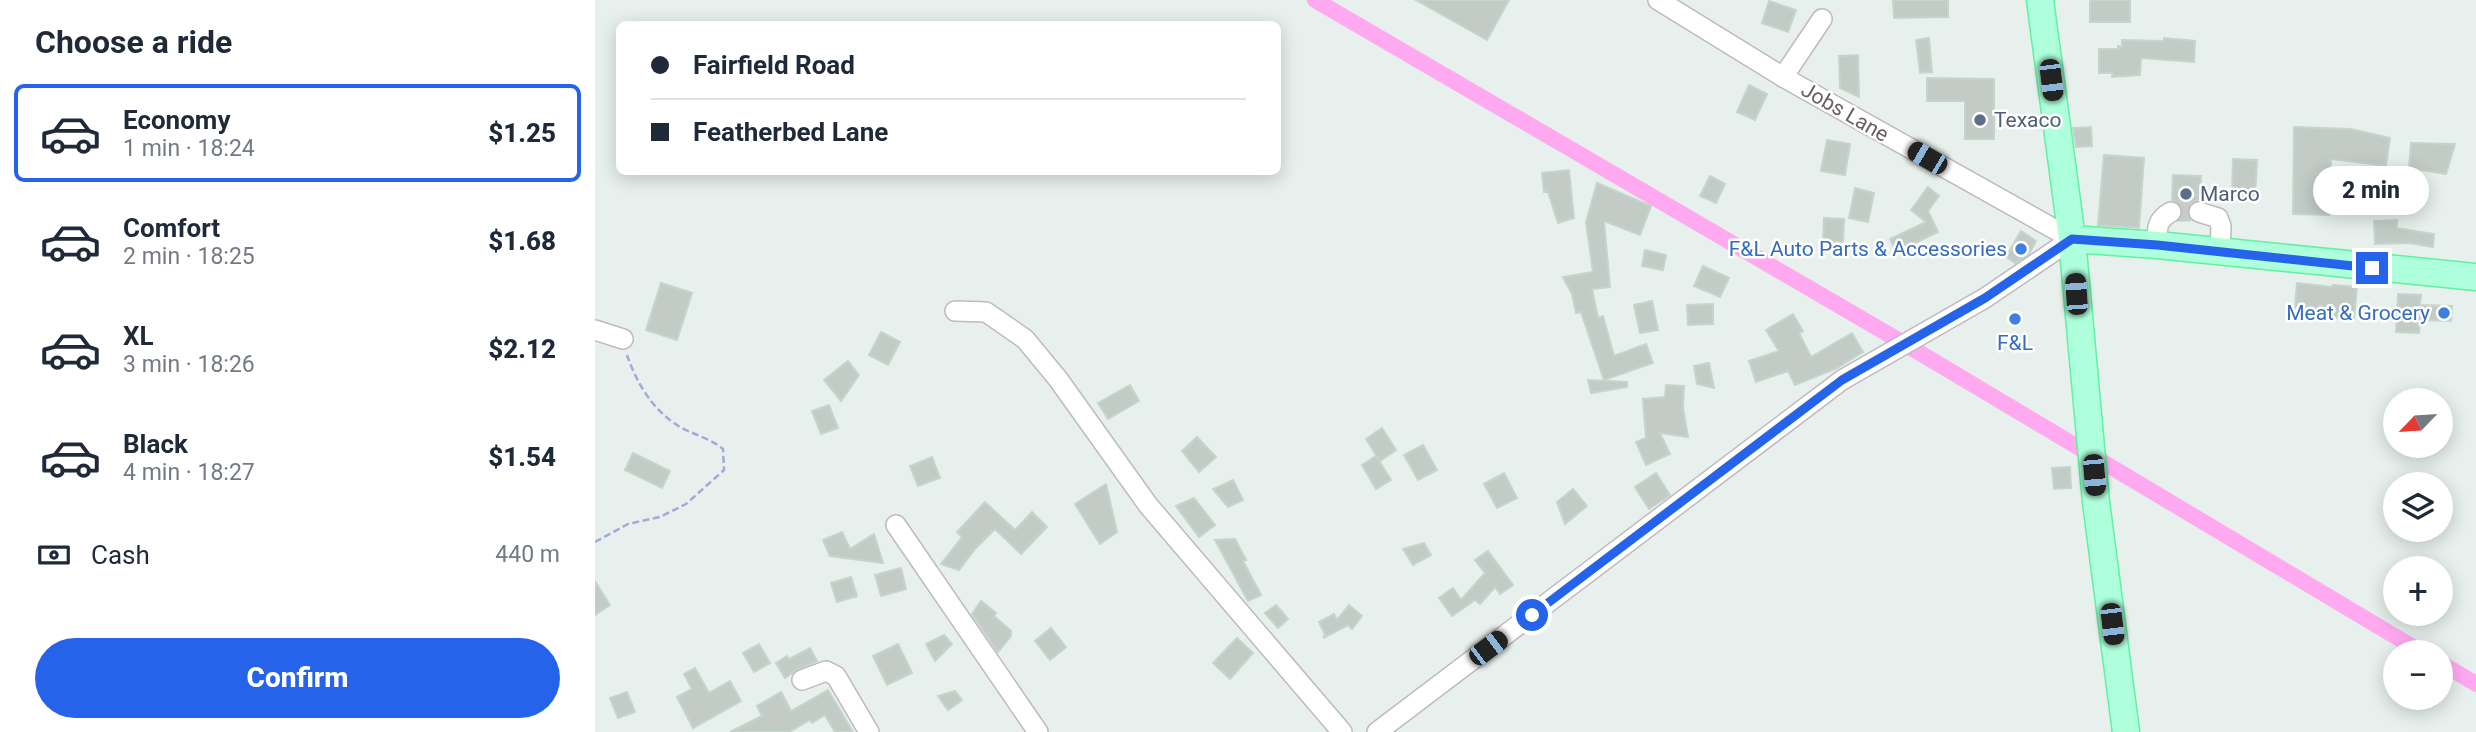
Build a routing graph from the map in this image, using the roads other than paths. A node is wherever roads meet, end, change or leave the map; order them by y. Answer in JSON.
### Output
{"nodes":[{"id":1,"x":1658,"y":0,"type":"edge"},
{"id":2,"x":2040,"y":0,"type":"edge"},
{"id":3,"x":1822,"y":19,"type":"dead end"},
{"id":4,"x":1783,"y":77,"type":"junction"},
{"id":5,"x":2171,"y":212,"type":"dead end"},
{"id":6,"x":2199,"y":212,"type":"tunnel mouth"},
{"id":7,"x":2072,"y":239,"type":"junction"},
{"id":8,"x":2157,"y":245,"type":"junction"},
{"id":9,"x":2220,"y":252,"type":"junction"},
{"id":10,"x":2476,"y":277,"type":"edge"},
{"id":11,"x":955,"y":311,"type":"dead end"},
{"id":12,"x":595,"y":330,"type":"edge"},
{"id":13,"x":623,"y":340,"type":"road end"},
{"id":14,"x":895,"y":525,"type":"dead end"},
{"id":15,"x":802,"y":680,"type":"dead end"},
{"id":16,"x":869,"y":732,"type":"edge"},
{"id":17,"x":1038,"y":732,"type":"edge"},
{"id":18,"x":1342,"y":732,"type":"edge"},
{"id":19,"x":1377,"y":732,"type":"edge"},
{"id":20,"x":2126,"y":732,"type":"edge"}],
"edges":[{"from":1,"to":4,"type":"street","name":"Jobs Lane"},
{"from":2,"to":7,"type":"main road"},
{"from":3,"to":4,"type":"street"},
{"from":4,"to":7,"type":"street","name":"Jobs Lane"},
{"from":5,"to":8,"type":"street"},
{"from":6,"to":9,"type":"street"},
{"from":7,"to":8,"type":"main road"},
{"from":7,"to":19,"type":"street"},
{"from":7,"to":20,"type":"main road"},
{"from":8,"to":9,"type":"main road"},
{"from":9,"to":10,"type":"main road"},
{"from":11,"to":18,"type":"street"},
{"from":12,"to":13,"type":"street"},
{"from":14,"to":17,"type":"street"},
{"from":15,"to":16,"type":"street"}]}
